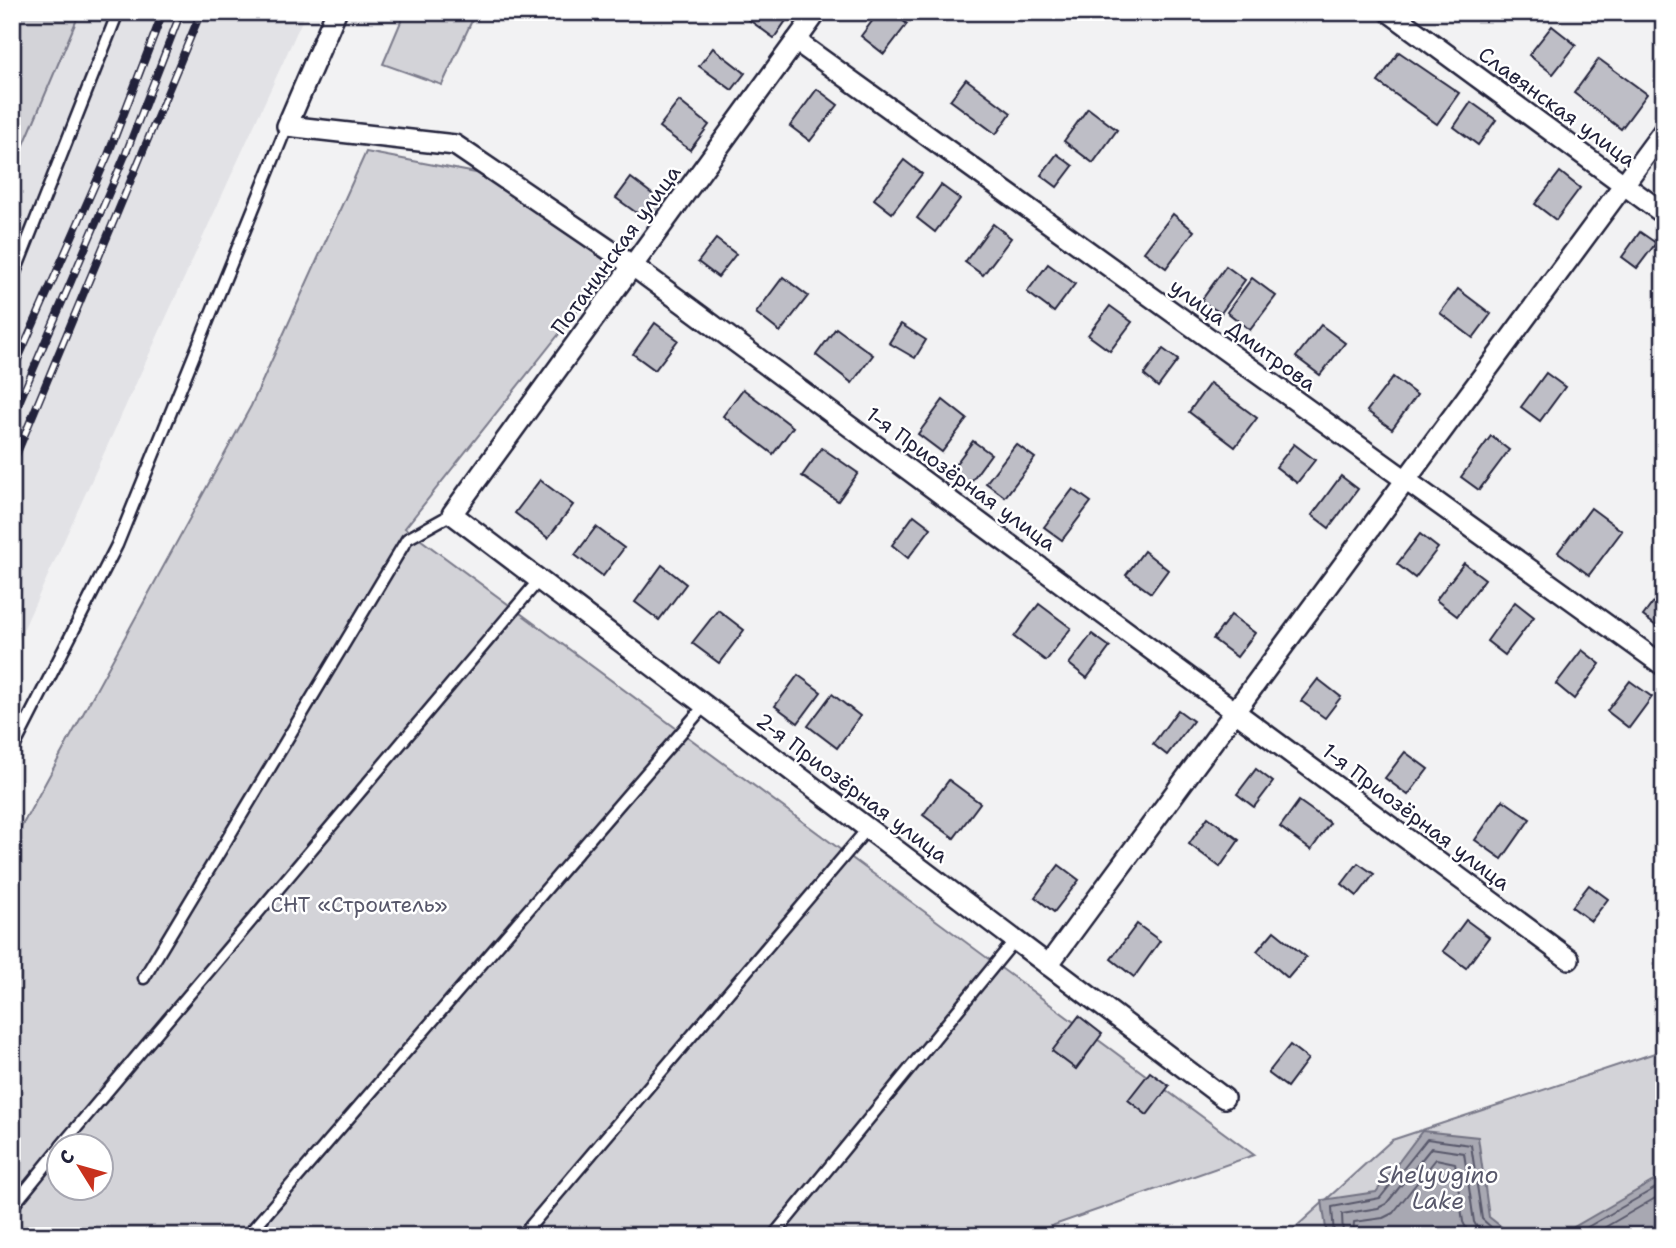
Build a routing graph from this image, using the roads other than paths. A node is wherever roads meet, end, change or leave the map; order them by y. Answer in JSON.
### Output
{"nodes":[{"id":1,"x":118,"y":12,"type":"edge"},
{"id":2,"x":336,"y":12,"type":"edge"},
{"id":3,"x":817,"y":12,"type":"edge"},
{"id":4,"x":1389,"y":12,"type":"edge"},
{"id":5,"x":796,"y":41,"type":"junction"},
{"id":6,"x":287,"y":126,"type":"junction"},
{"id":7,"x":1664,"y":130,"type":"edge"},
{"id":8,"x":1623,"y":184,"type":"junction"},
{"id":9,"x":1664,"y":214,"type":"edge"},
{"id":10,"x":633,"y":265,"type":"junction"},
{"id":11,"x":12,"y":280,"type":"edge"},
{"id":12,"x":1405,"y":480,"type":"junction"},
{"id":13,"x":452,"y":514,"type":"junction"},
{"id":14,"x":540,"y":580,"type":"junction"},
{"id":15,"x":1664,"y":666,"type":"edge"},
{"id":16,"x":705,"y":705,"type":"junction"},
{"id":17,"x":1235,"y":710,"type":"junction"},
{"id":18,"x":12,"y":751,"type":"edge"},
{"id":19,"x":867,"y":828,"type":"junction"},
{"id":20,"x":1015,"y":940,"type":"junction"},
{"id":21,"x":1569,"y":959,"type":"dead end"},
{"id":22,"x":1048,"y":965,"type":"junction"},
{"id":23,"x":144,"y":978,"type":"dead end"},
{"id":24,"x":1224,"y":1098,"type":"dead end"},
{"id":25,"x":73,"y":1132,"type":"edge"},
{"id":26,"x":46,"y":1164,"type":"edge"},
{"id":27,"x":12,"y":1207,"type":"edge"},
{"id":28,"x":247,"y":1236,"type":"edge"},
{"id":29,"x":522,"y":1236,"type":"edge"},
{"id":30,"x":773,"y":1236,"type":"edge"}],
"edges":[{"from":1,"to":11,"type":"lane"},
{"from":2,"to":6,"type":"street"},
{"from":3,"to":5,"type":"street","name":"Потанинская улица"},
{"from":4,"to":8,"type":"street","name":"Славянская улица"},
{"from":5,"to":10,"type":"street","name":"Потанинская улица"},
{"from":5,"to":12,"type":"street","name":"улица Дмитрова"},
{"from":6,"to":10,"type":"street","name":"1-я Приозёрная улица"},
{"from":6,"to":18,"type":"lane"},
{"from":7,"to":8,"type":"street"},
{"from":8,"to":9,"type":"street","name":"Славянская улица"},
{"from":8,"to":12,"type":"street"},
{"from":10,"to":13,"type":"street","name":"Потанинская улица"},
{"from":10,"to":17,"type":"street","name":"1-я Приозёрная улица"},
{"from":12,"to":15,"type":"street","name":"улица Дмитрова"},
{"from":12,"to":17,"type":"street"},
{"from":13,"to":14,"type":"street","name":"2-я Приозёрная улица"},
{"from":13,"to":23,"type":"lane"},
{"from":14,"to":16,"type":"street","name":"2-я Приозёрная улица"},
{"from":14,"to":25,"type":"lane"},
{"from":16,"to":19,"type":"street","name":"2-я Приозёрная улица"},
{"from":16,"to":28,"type":"lane"},
{"from":17,"to":21,"type":"street","name":"1-я Приозёрная улица"},
{"from":17,"to":22,"type":"street"},
{"from":19,"to":20,"type":"street","name":"2-я Приозёрная улица"},
{"from":19,"to":29,"type":"lane"},
{"from":20,"to":22,"type":"street","name":"2-я Приозёрная улица"},
{"from":20,"to":30,"type":"lane"},
{"from":22,"to":24,"type":"street","name":"2-я Приозёрная улица"},
{"from":26,"to":27,"type":"lane"}]}
